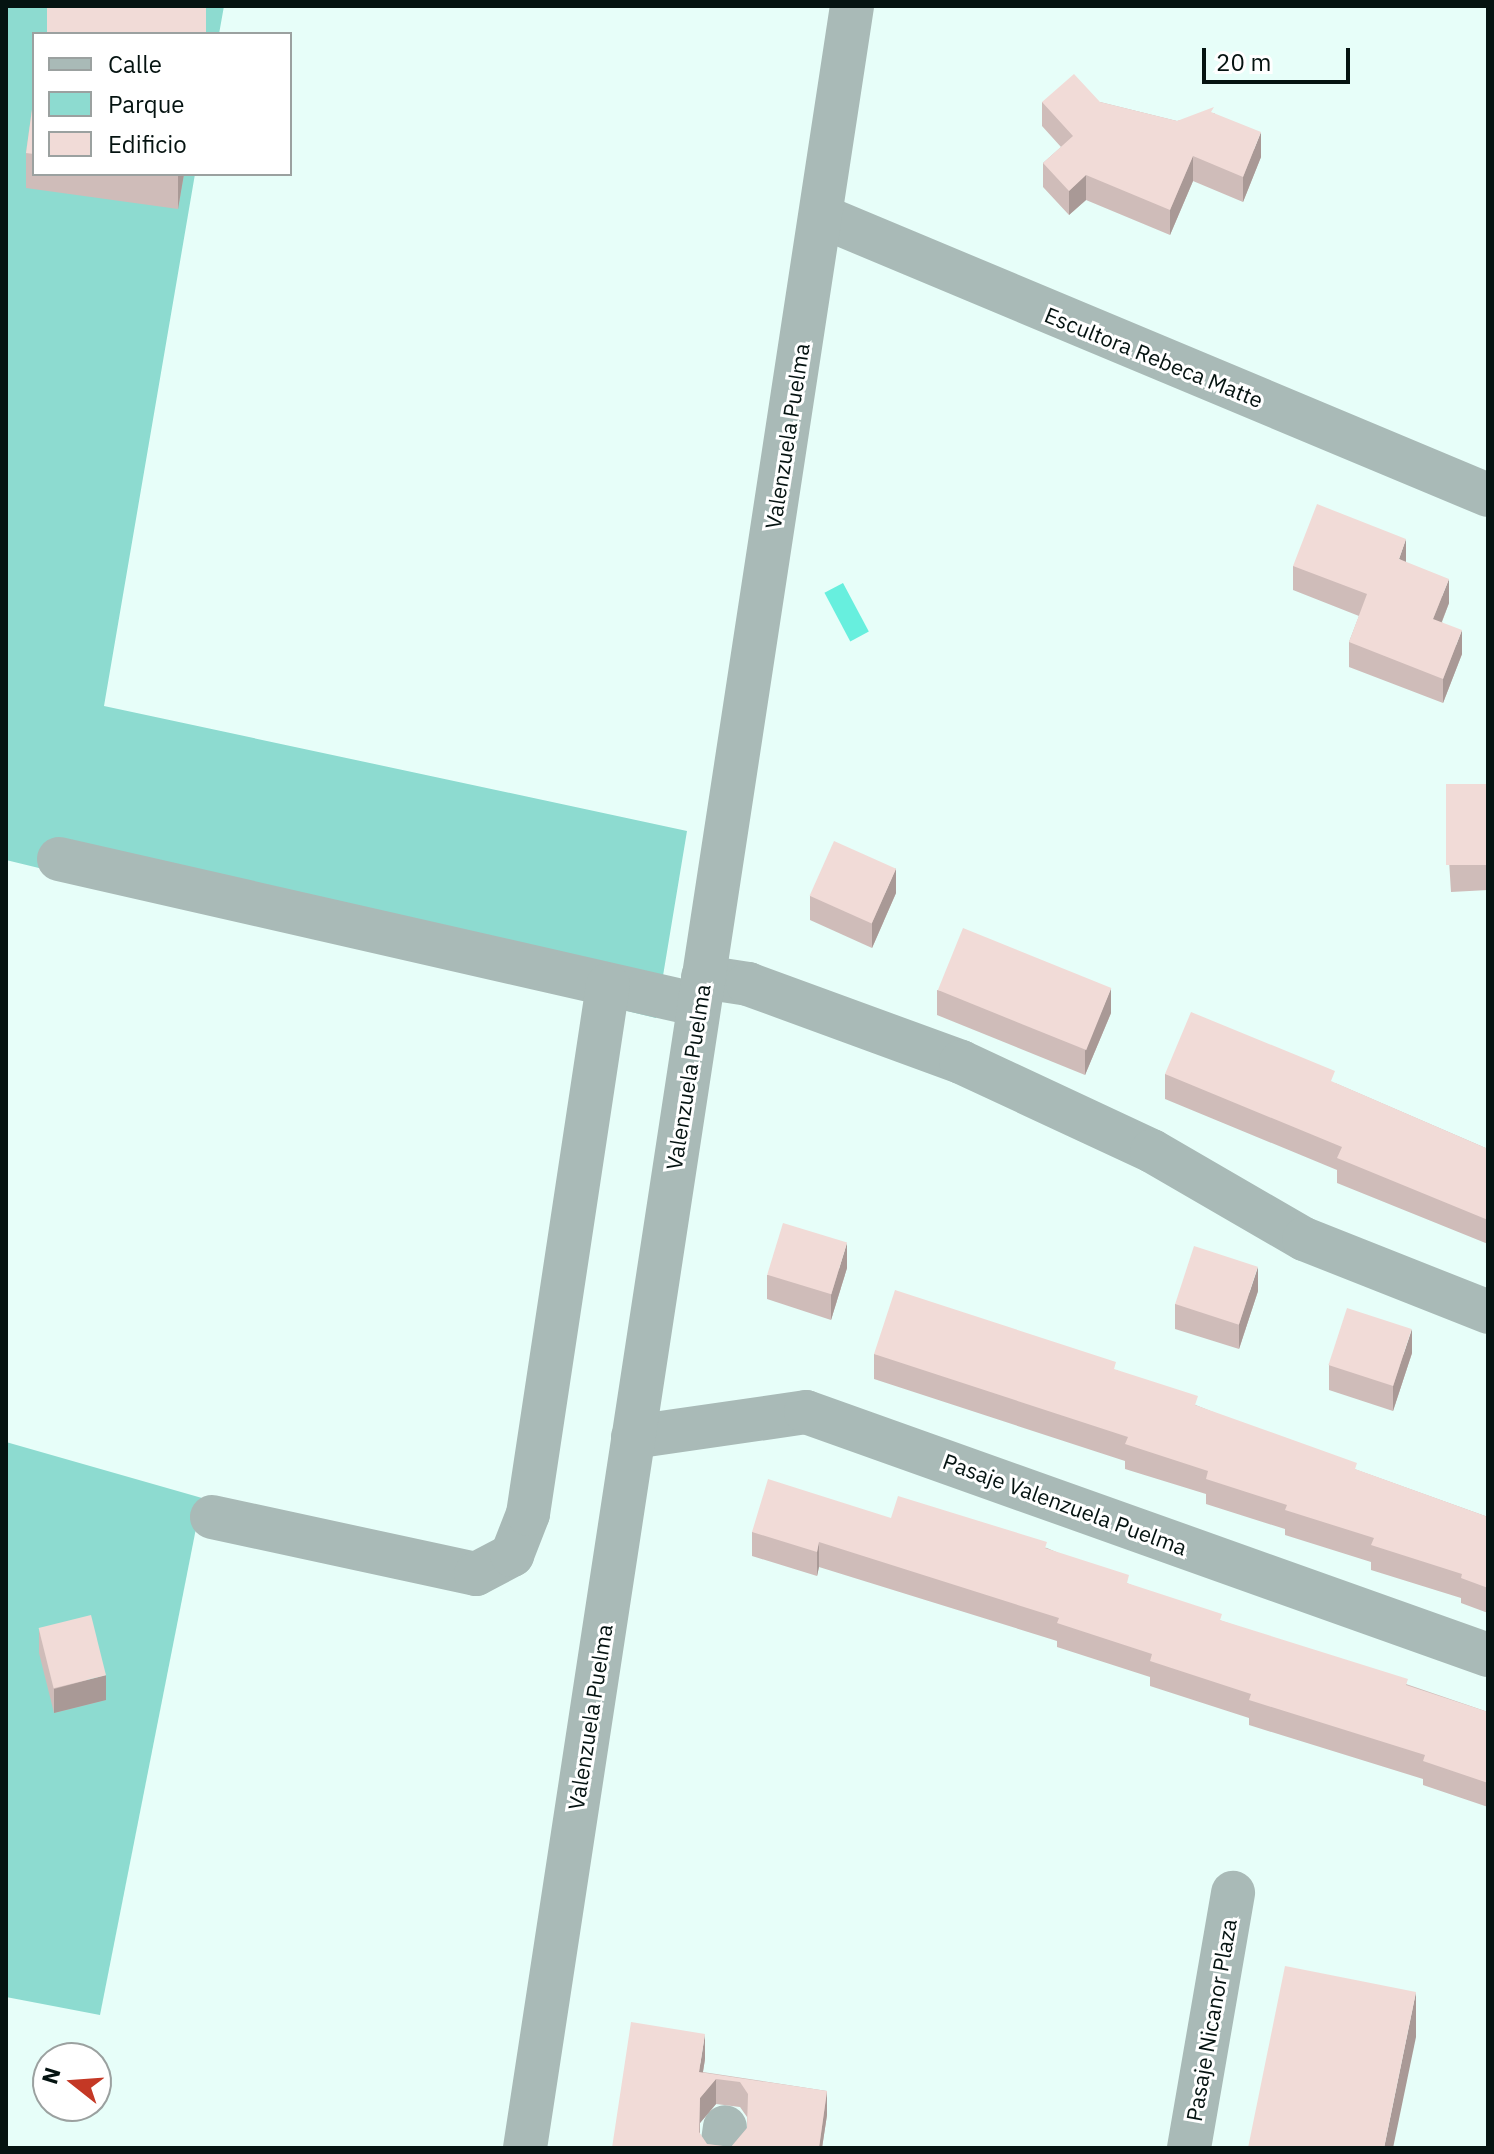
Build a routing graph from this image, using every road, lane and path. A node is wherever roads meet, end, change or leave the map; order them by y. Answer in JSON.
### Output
{"nodes":[{"id":1,"x":852,"y":6,"type":"edge"},
{"id":2,"x":821,"y":216,"type":"junction"},
{"id":3,"x":1488,"y":495,"type":"edge"},
{"id":4,"x":59,"y":859,"type":"dead end"},
{"id":5,"x":608,"y":985,"type":"junction"},
{"id":6,"x":701,"y":991,"type":"junction"},
{"id":7,"x":1488,"y":1312,"type":"edge"},
{"id":8,"x":633,"y":1437,"type":"junction"},
{"id":9,"x":212,"y":1517,"type":"dead end"},
{"id":10,"x":1488,"y":1655,"type":"edge"},
{"id":11,"x":1233,"y":1893,"type":"dead end"},
{"id":12,"x":525,"y":2148,"type":"edge"},
{"id":13,"x":1189,"y":2148,"type":"edge"}],
"edges":[{"from":1,"to":2,"type":"street","name":"Valenzuela Puelma"},
{"from":2,"to":3,"type":"street","name":"Escultora Rebeca Matte"},
{"from":2,"to":6,"type":"street","name":"Valenzuela Puelma"},
{"from":4,"to":5,"type":"street"},
{"from":5,"to":6,"type":"street"},
{"from":5,"to":9,"type":"street"},
{"from":6,"to":7,"type":"street"},
{"from":6,"to":8,"type":"street","name":"Valenzuela Puelma"},
{"from":8,"to":10,"type":"street","name":"Pasaje Valenzuela Puelma"},
{"from":8,"to":12,"type":"street","name":"Valenzuela Puelma"},
{"from":11,"to":13,"type":"street","name":"Pasaje Nicanor Plaza"}]}
